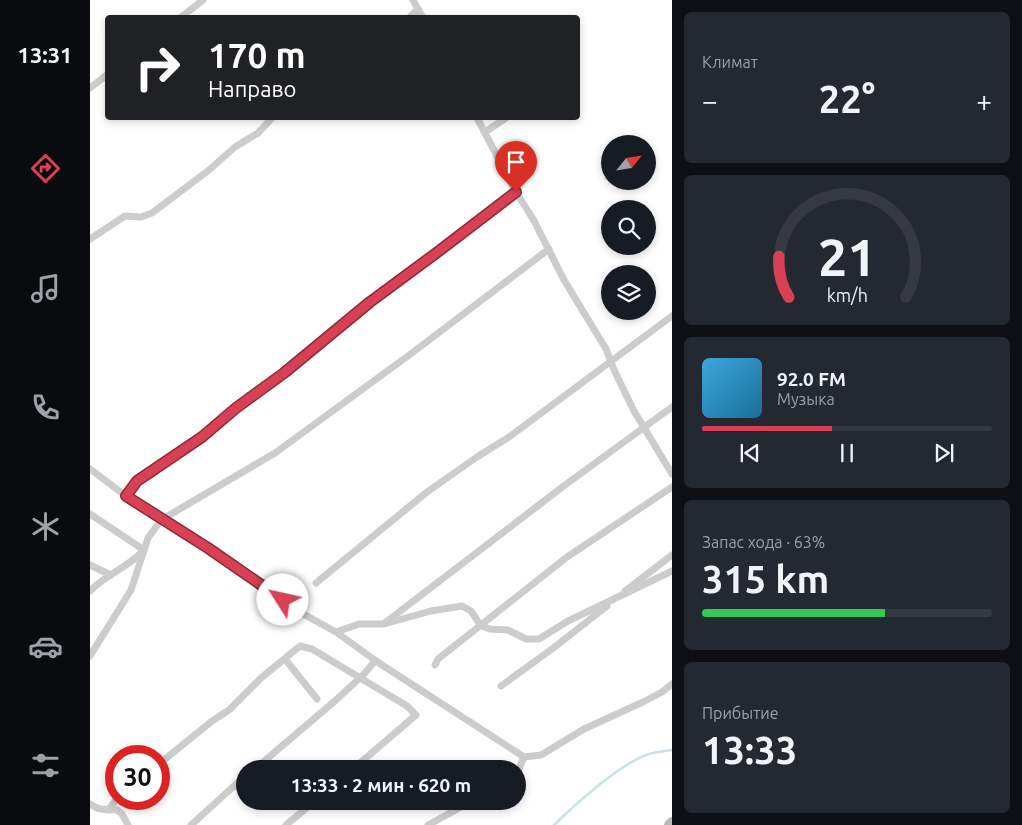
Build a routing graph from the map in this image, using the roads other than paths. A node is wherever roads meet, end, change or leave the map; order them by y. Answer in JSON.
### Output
{"nodes":[{"id":1,"x":203,"y":0,"type":"edge"},
{"id":2,"x":413,"y":0,"type":"edge"},
{"id":3,"x":418,"y":9,"type":"junction"},
{"id":4,"x":184,"y":15,"type":"edge"},
{"id":5,"x":412,"y":15,"type":"edge"},
{"id":6,"x":421,"y":15,"type":"edge"},
{"id":7,"x":105,"y":76,"type":"edge"},
{"id":8,"x":90,"y":88,"type":"edge"},
{"id":9,"x":270,"y":120,"type":"edge"},
{"id":10,"x":478,"y":120,"type":"edge"},
{"id":11,"x":503,"y":120,"type":"edge"},
{"id":12,"x":485,"y":132,"type":"junction"},
{"id":13,"x":516,"y":192,"type":"junction"},
{"id":14,"x":90,"y":239,"type":"edge"},
{"id":15,"x":549,"y":249,"type":"junction"},
{"id":16,"x":672,"y":316,"type":"edge"},
{"id":17,"x":611,"y":361,"type":"junction"},
{"id":18,"x":672,"y":407,"type":"edge"},
{"id":19,"x":645,"y":427,"type":"junction"},
{"id":20,"x":90,"y":469,"type":"edge"},
{"id":21,"x":672,"y":474,"type":"edge"},
{"id":22,"x":672,"y":488,"type":"edge"},
{"id":23,"x":126,"y":496,"type":"junction"},
{"id":24,"x":90,"y":514,"type":"edge"},
{"id":25,"x":161,"y":520,"type":"junction"},
{"id":26,"x":143,"y":550,"type":"junction"},
{"id":27,"x":672,"y":555,"type":"edge"},
{"id":28,"x":90,"y":565,"type":"edge"},
{"id":29,"x":672,"y":571,"type":"edge"},
{"id":30,"x":112,"y":575,"type":"junction"},
{"id":31,"x":316,"y":583,"type":"dead end"},
{"id":32,"x":90,"y":591,"type":"edge"},
{"id":33,"x":619,"y":597,"type":"junction"},
{"id":34,"x":384,"y":624,"type":"junction"},
{"id":35,"x":482,"y":626,"type":"junction"},
{"id":36,"x":336,"y":632,"type":"junction"},
{"id":37,"x":90,"y":656,"type":"edge"},
{"id":38,"x":285,"y":659,"type":"junction"},
{"id":39,"x":375,"y":661,"type":"junction"},
{"id":40,"x":435,"y":665,"type":"dead end"},
{"id":41,"x":360,"y":678,"type":"junction"},
{"id":42,"x":672,"y":684,"type":"edge"},
{"id":43,"x":501,"y":686,"type":"dead end"},
{"id":44,"x":317,"y":698,"type":"dead end"},
{"id":45,"x":170,"y":755,"type":"edge"},
{"id":46,"x":524,"y":757,"type":"junction"},
{"id":47,"x":265,"y":760,"type":"edge"},
{"id":48,"x":364,"y":760,"type":"edge"},
{"id":49,"x":523,"y":760,"type":"edge"},
{"id":50,"x":236,"y":784,"type":"edge"},
{"id":51,"x":90,"y":804,"type":"edge"},
{"id":52,"x":105,"y":810,"type":"edge"},
{"id":53,"x":117,"y":810,"type":"edge"},
{"id":54,"x":304,"y":810,"type":"edge"},
{"id":55,"x":456,"y":810,"type":"edge"},
{"id":56,"x":672,"y":822,"type":"edge"},
{"id":57,"x":128,"y":825,"type":"edge"},
{"id":58,"x":191,"y":825,"type":"edge"},
{"id":59,"x":286,"y":825,"type":"edge"},
{"id":60,"x":428,"y":825,"type":"edge"},
{"id":61,"x":669,"y":825,"type":"edge"}],
"edges":[{"from":1,"to":4,"type":"street"},
{"from":2,"to":3,"type":"street"},
{"from":3,"to":5,"type":"street"},
{"from":3,"to":6,"type":"street"},
{"from":7,"to":8,"type":"street"},
{"from":9,"to":14,"type":"street"},
{"from":10,"to":12,"type":"street"},
{"from":11,"to":12,"type":"street"},
{"from":12,"to":13,"type":"street"},
{"from":13,"to":15,"type":"street"},
{"from":13,"to":23,"type":"street"},
{"from":15,"to":17,"type":"street"},
{"from":15,"to":25,"type":"street"},
{"from":16,"to":17,"type":"street"},
{"from":17,"to":19,"type":"street"},
{"from":17,"to":31,"type":"street"},
{"from":18,"to":19,"type":"street"},
{"from":19,"to":21,"type":"street"},
{"from":19,"to":34,"type":"street"},
{"from":20,"to":23,"type":"street"},
{"from":22,"to":35,"type":"street"},
{"from":23,"to":25,"type":"street"},
{"from":24,"to":26,"type":"street"},
{"from":25,"to":26,"type":"street"},
{"from":25,"to":36,"type":"street"},
{"from":26,"to":30,"type":"street"},
{"from":26,"to":37,"type":"street"},
{"from":27,"to":33,"type":"street"},
{"from":28,"to":30,"type":"street"},
{"from":29,"to":33,"type":"street"},
{"from":30,"to":32,"type":"street"},
{"from":33,"to":35,"type":"street"},
{"from":33,"to":43,"type":"street"},
{"from":34,"to":35,"type":"street"},
{"from":34,"to":36,"type":"street"},
{"from":35,"to":40,"type":"street"},
{"from":36,"to":39,"type":"street"},
{"from":38,"to":41,"type":"street"},
{"from":38,"to":44,"type":"street"},
{"from":38,"to":45,"type":"street"},
{"from":39,"to":41,"type":"street"},
{"from":39,"to":46,"type":"street"},
{"from":41,"to":47,"type":"street"},
{"from":41,"to":48,"type":"street"},
{"from":42,"to":46,"type":"street"},
{"from":46,"to":49,"type":"street"},
{"from":50,"to":58,"type":"street"},
{"from":51,"to":52,"type":"street"},
{"from":53,"to":57,"type":"street"},
{"from":54,"to":59,"type":"street"},
{"from":55,"to":60,"type":"street"},
{"from":56,"to":61,"type":"main road"}]}
